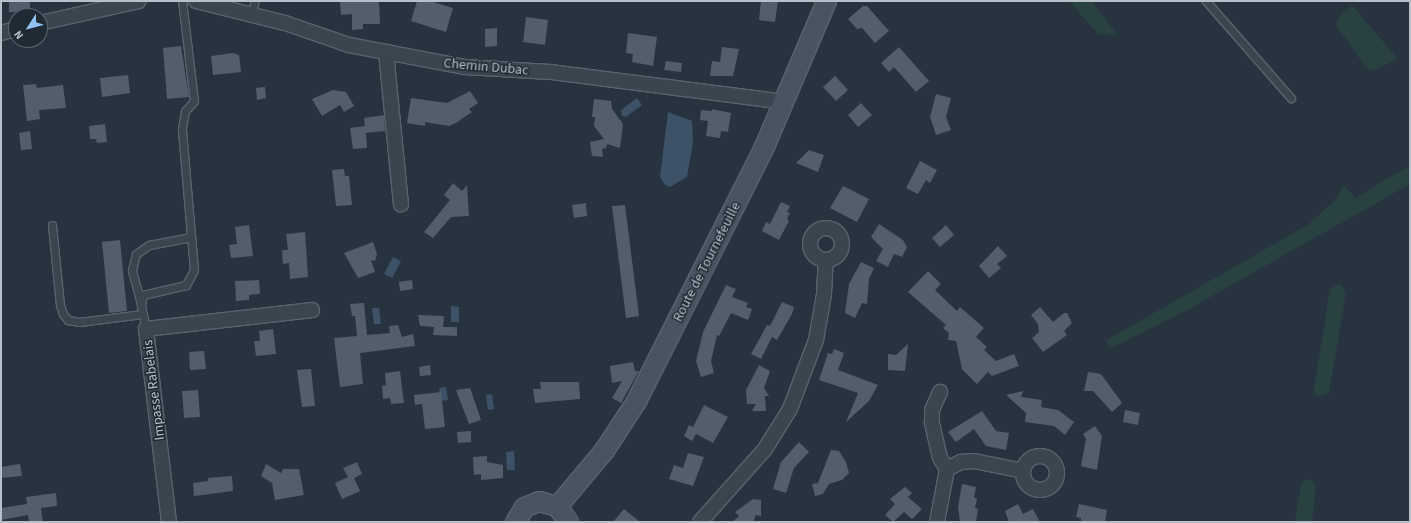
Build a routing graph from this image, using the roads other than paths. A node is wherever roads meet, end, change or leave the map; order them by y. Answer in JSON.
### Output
{"nodes":[{"id":1,"x":139,"y":1,"type":"edge"},
{"id":2,"x":182,"y":1,"type":"edge"},
{"id":3,"x":196,"y":1,"type":"edge"},
{"id":4,"x":826,"y":1,"type":"edge"},
{"id":5,"x":1206,"y":1,"type":"edge"},
{"id":6,"x":253,"y":8,"type":"edge"},
{"id":7,"x":48,"y":21,"type":"edge"},
{"id":8,"x":386,"y":52,"type":"junction"},
{"id":9,"x":1291,"y":98,"type":"dead end"},
{"id":10,"x":784,"y":102,"type":"junction"},
{"id":11,"x":401,"y":204,"type":"dead end"},
{"id":12,"x":52,"y":225,"type":"dead end"},
{"id":13,"x":191,"y":237,"type":"junction"},
{"id":14,"x":826,"y":261,"type":"dead end"},
{"id":15,"x":141,"y":305,"type":"junction"},
{"id":16,"x":312,"y":310,"type":"dead end"},
{"id":17,"x":143,"y":314,"type":"junction"},
{"id":18,"x":146,"y":329,"type":"junction"},
{"id":19,"x":940,"y":392,"type":"dead end"},
{"id":20,"x":947,"y":469,"type":"junction"},
{"id":21,"x":1023,"y":471,"type":"dead end"},
{"id":22,"x":557,"y":506,"type":"junction"},
{"id":23,"x":169,"y":522,"type":"edge"},
{"id":24,"x":515,"y":522,"type":"edge"},
{"id":25,"x":568,"y":522,"type":"edge"},
{"id":26,"x":700,"y":522,"type":"edge"},
{"id":27,"x":937,"y":522,"type":"edge"}],
"edges":[{"from":1,"to":7,"type":"street"},
{"from":2,"to":13,"type":"lane"},
{"from":3,"to":6,"type":"street","name":"Chemin Dubac"},
{"from":4,"to":10,"type":"street","name":"Route de Tournefeuille"},
{"from":5,"to":9,"type":"lane"},
{"from":6,"to":8,"type":"street","name":"Chemin Dubac"},
{"from":8,"to":10,"type":"street","name":"Chemin Dubac"},
{"from":8,"to":11,"type":"street"},
{"from":10,"to":22,"type":"street","name":"Route de Tournefeuille"},
{"from":12,"to":17,"type":"lane"},
{"from":13,"to":15,"type":"lane"},
{"from":13,"to":15,"type":"lane"},
{"from":14,"to":26,"type":"street"},
{"from":15,"to":17,"type":"lane"},
{"from":16,"to":18,"type":"street","name":"Impasse Rabelais"},
{"from":17,"to":18,"type":"lane"},
{"from":18,"to":23,"type":"street","name":"Impasse Rabelais"},
{"from":19,"to":20,"type":"street"},
{"from":20,"to":21,"type":"street"},
{"from":20,"to":27,"type":"street"},
{"from":22,"to":24,"type":"street"},
{"from":22,"to":25,"type":"street"}]}
